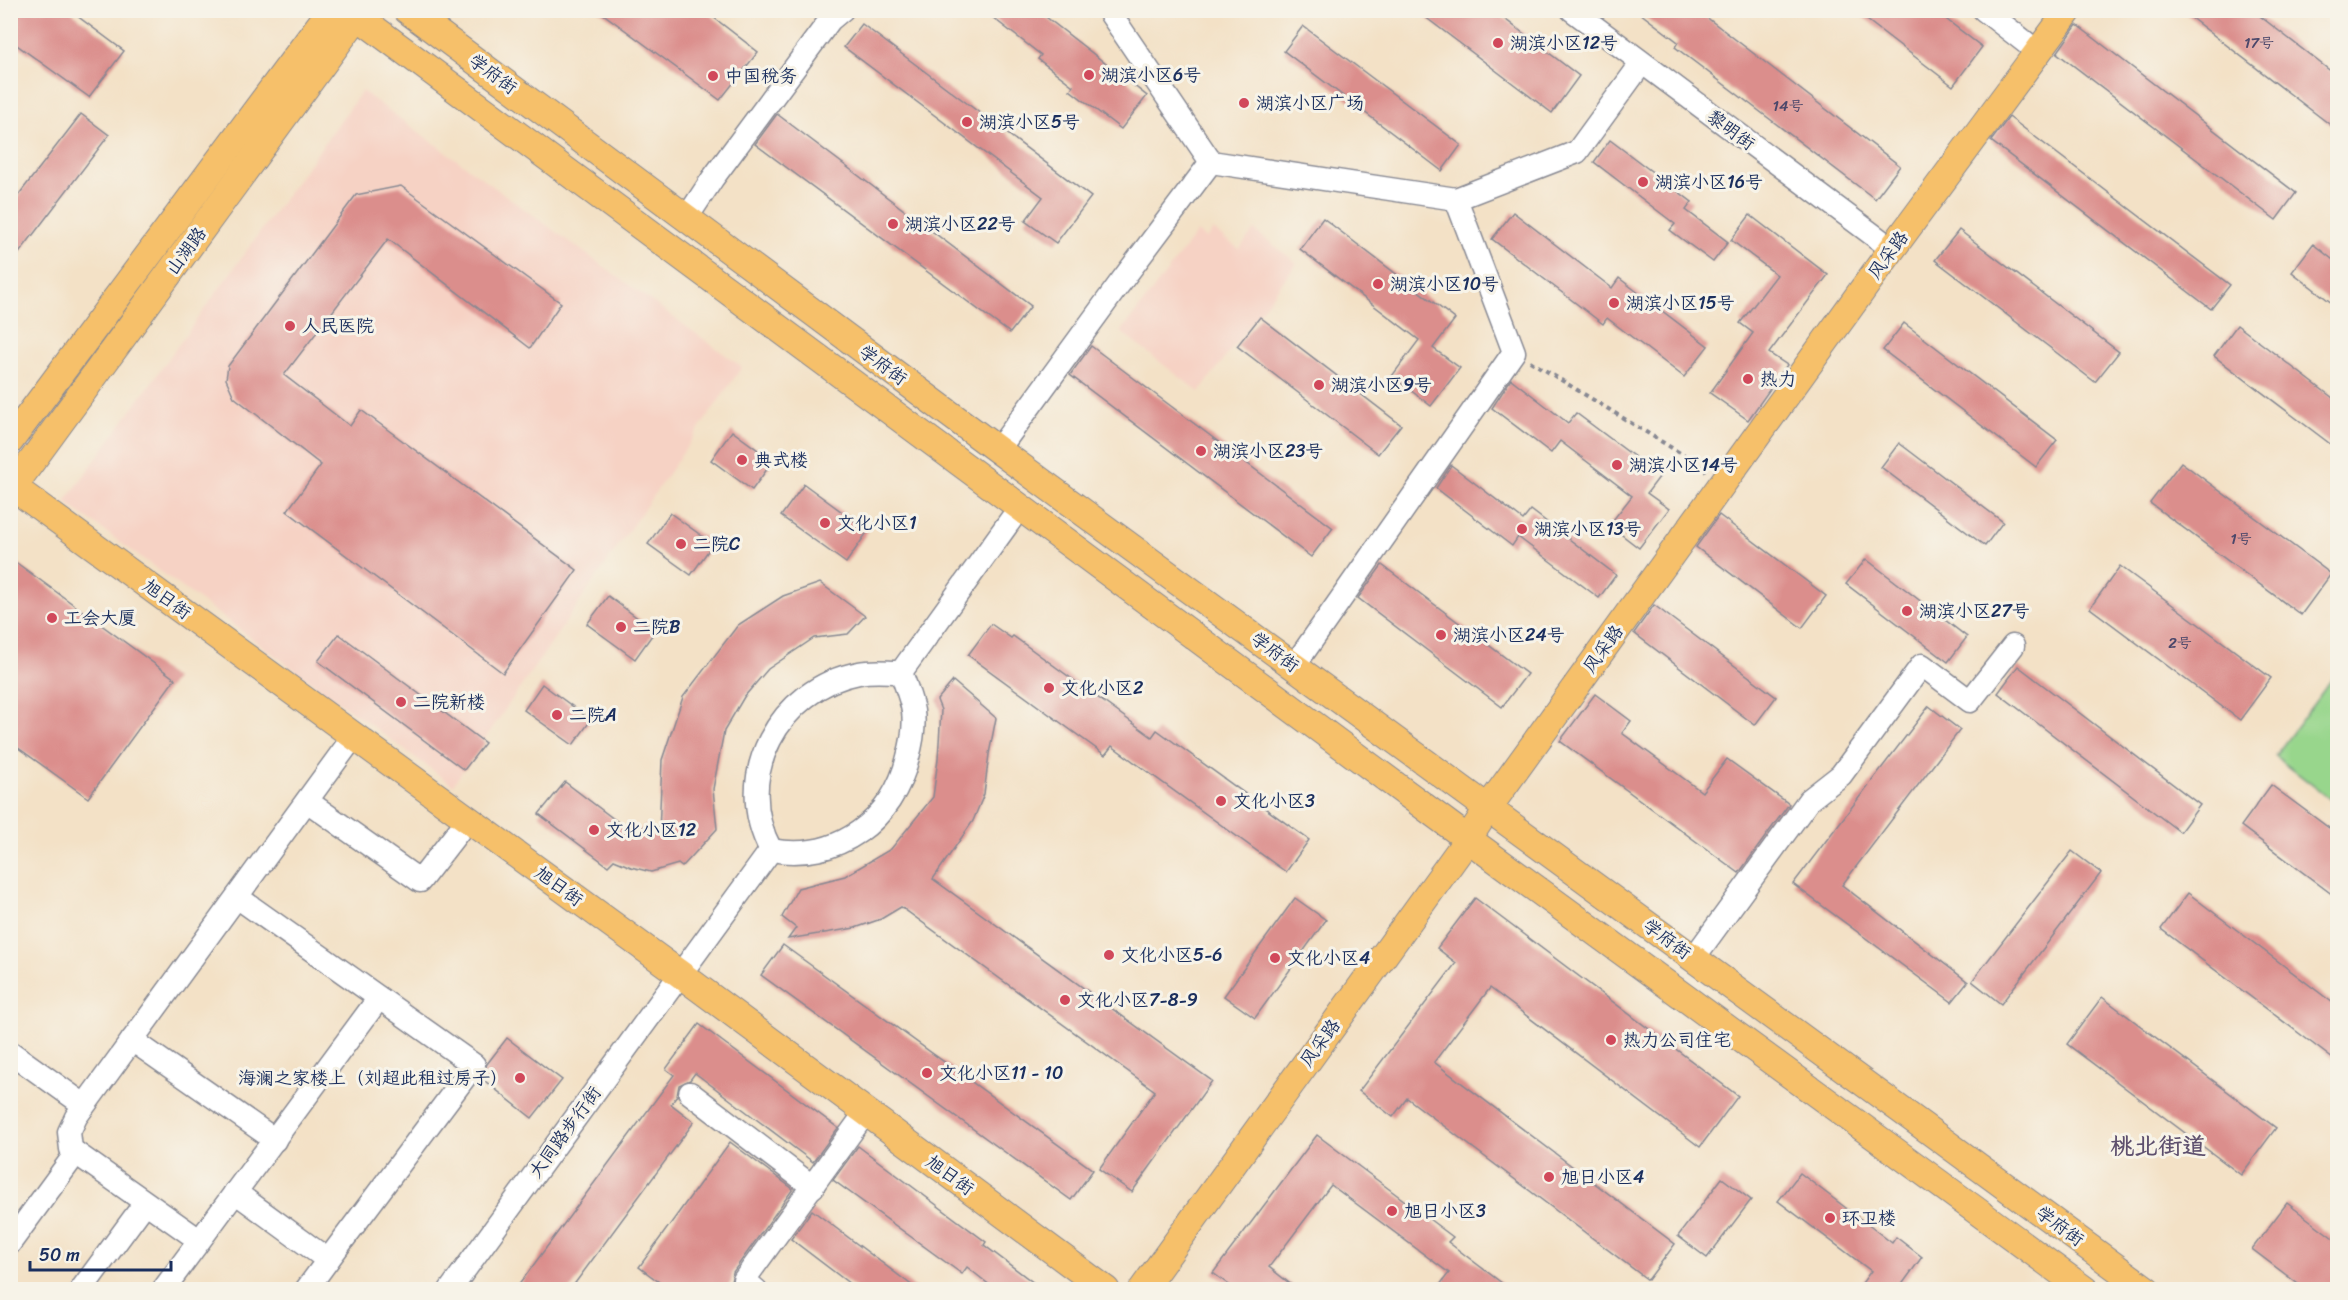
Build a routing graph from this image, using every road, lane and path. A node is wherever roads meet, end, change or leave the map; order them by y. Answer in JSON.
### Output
{"nodes":[{"id":1,"x":331,"y":10,"type":"edge"},
{"id":2,"x":406,"y":10,"type":"edge"},
{"id":3,"x":842,"y":10,"type":"edge"},
{"id":4,"x":1108,"y":10,"type":"edge"},
{"id":5,"x":1572,"y":10,"type":"edge"},
{"id":6,"x":1984,"y":10,"type":"edge"},
{"id":7,"x":2069,"y":10,"type":"edge"},
{"id":8,"x":356,"y":13,"type":"edge"},
{"id":9,"x":2038,"y":52,"type":"junction"},
{"id":10,"x":1641,"y":64,"type":"junction"},
{"id":11,"x":1211,"y":162,"type":"junction"},
{"id":12,"x":1456,"y":199,"type":"junction"},
{"id":13,"x":686,"y":219,"type":"junction"},
{"id":14,"x":1892,"y":249,"type":"junction"},
{"id":15,"x":1514,"y":352,"type":"junction"},
{"id":16,"x":901,"y":378,"type":"junction"},
{"id":17,"x":881,"y":405,"type":"junction"},
{"id":18,"x":10,"y":441,"type":"edge"},
{"id":19,"x":998,"y":450,"type":"junction"},
{"id":20,"x":1722,"y":484,"type":"junction"},
{"id":21,"x":11,"y":488,"type":"edge"},
{"id":22,"x":1020,"y":507,"type":"junction"},
{"id":23,"x":2013,"y":646,"type":"dead end"},
{"id":24,"x":1294,"y":666,"type":"junction"},
{"id":25,"x":901,"y":672,"type":"junction"},
{"id":26,"x":354,"y":736,"type":"junction"},
{"id":27,"x":307,"y":801,"type":"junction"},
{"id":28,"x":1488,"y":808,"type":"junction"},
{"id":29,"x":468,"y":819,"type":"junction"},
{"id":30,"x":1468,"y":839,"type":"junction"},
{"id":31,"x":771,"y":850,"type":"junction"},
{"id":32,"x":237,"y":897,"type":"junction"},
{"id":33,"x":1693,"y":959,"type":"junction"},
{"id":34,"x":680,"y":974,"type":"junction"},
{"id":35,"x":379,"y":998,"type":"junction"},
{"id":36,"x":132,"y":1040,"type":"junction"},
{"id":37,"x":10,"y":1052,"type":"edge"},
{"id":38,"x":690,"y":1093,"type":"dead end"},
{"id":39,"x":84,"y":1106,"type":"junction"},
{"id":40,"x":866,"y":1112,"type":"junction"},
{"id":41,"x":275,"y":1140,"type":"junction"},
{"id":42,"x":76,"y":1153,"type":"junction"},
{"id":43,"x":813,"y":1187,"type":"junction"},
{"id":44,"x":235,"y":1192,"type":"junction"},
{"id":45,"x":145,"y":1203,"type":"junction"},
{"id":46,"x":199,"y":1240,"type":"junction"},
{"id":47,"x":10,"y":1243,"type":"edge"},
{"id":48,"x":328,"y":1260,"type":"junction"},
{"id":49,"x":81,"y":1290,"type":"edge"},
{"id":50,"x":163,"y":1290,"type":"edge"},
{"id":51,"x":306,"y":1290,"type":"edge"},
{"id":52,"x":450,"y":1290,"type":"edge"},
{"id":53,"x":756,"y":1290,"type":"edge"},
{"id":54,"x":1106,"y":1290,"type":"edge"},
{"id":55,"x":1142,"y":1290,"type":"edge"},
{"id":56,"x":2085,"y":1290,"type":"edge"},
{"id":57,"x":2147,"y":1290,"type":"edge"}],
"edges":[{"from":1,"to":18,"type":"main road","name":"山湖路"},
{"from":2,"to":13,"type":"main road","name":"学府街"},
{"from":3,"to":13,"type":"street"},
{"from":4,"to":11,"type":"street"},
{"from":5,"to":10,"type":"street","name":"黎明街"},
{"from":6,"to":9,"type":"street"},
{"from":7,"to":9,"type":"main road","name":"风采路"},
{"from":8,"to":17,"type":"main road","name":"学府街"},
{"from":8,"to":21,"type":"main road","name":"山湖路"},
{"from":9,"to":14,"type":"main road","name":"风采路"},
{"from":10,"to":12,"type":"street"},
{"from":10,"to":14,"type":"street","name":"黎明街"},
{"from":11,"to":12,"type":"street"},
{"from":11,"to":19,"type":"street"},
{"from":12,"to":15,"type":"street"},
{"from":13,"to":16,"type":"main road","name":"学府街"},
{"from":14,"to":20,"type":"main road","name":"风采路"},
{"from":15,"to":20,"type":"path"},
{"from":15,"to":24,"type":"street"},
{"from":16,"to":17,"type":"main road"},
{"from":16,"to":19,"type":"main road","name":"学府街"},
{"from":17,"to":22,"type":"main road","name":"学府街"},
{"from":19,"to":24,"type":"main road","name":"学府街"},
{"from":20,"to":28,"type":"main road","name":"风采路"},
{"from":21,"to":26,"type":"main road","name":"旭日街"},
{"from":22,"to":25,"type":"street"},
{"from":22,"to":30,"type":"main road","name":"学府街"},
{"from":23,"to":33,"type":"street"},
{"from":24,"to":28,"type":"main road","name":"学府街"},
{"from":25,"to":31,"type":"street"},
{"from":25,"to":31,"type":"street"},
{"from":26,"to":27,"type":"street"},
{"from":26,"to":29,"type":"main road","name":"旭日街"},
{"from":27,"to":29,"type":"street"},
{"from":27,"to":32,"type":"street"},
{"from":28,"to":30,"type":"main road","name":"风采路"},
{"from":28,"to":33,"type":"main road","name":"学府街"},
{"from":29,"to":34,"type":"main road","name":"旭日街"},
{"from":30,"to":55,"type":"main road","name":"风采路"},
{"from":30,"to":56,"type":"main road","name":"学府街"},
{"from":31,"to":34,"type":"street","name":"大同路步行街"},
{"from":32,"to":35,"type":"street"},
{"from":32,"to":36,"type":"street"},
{"from":33,"to":57,"type":"main road","name":"学府街"},
{"from":34,"to":40,"type":"main road","name":"旭日街"},
{"from":34,"to":52,"type":"street","name":"大同路步行街"},
{"from":35,"to":41,"type":"street"},
{"from":35,"to":48,"type":"street"},
{"from":36,"to":39,"type":"street"},
{"from":36,"to":41,"type":"street"},
{"from":37,"to":39,"type":"street"},
{"from":38,"to":43,"type":"street"},
{"from":39,"to":42,"type":"street"},
{"from":40,"to":43,"type":"street"},
{"from":40,"to":54,"type":"main road","name":"旭日街"},
{"from":41,"to":44,"type":"street"},
{"from":42,"to":45,"type":"street"},
{"from":42,"to":47,"type":"street"},
{"from":43,"to":53,"type":"street"},
{"from":44,"to":46,"type":"street"},
{"from":44,"to":48,"type":"street"},
{"from":45,"to":46,"type":"street"},
{"from":45,"to":49,"type":"street"},
{"from":46,"to":50,"type":"street"},
{"from":48,"to":51,"type":"street"}]}
